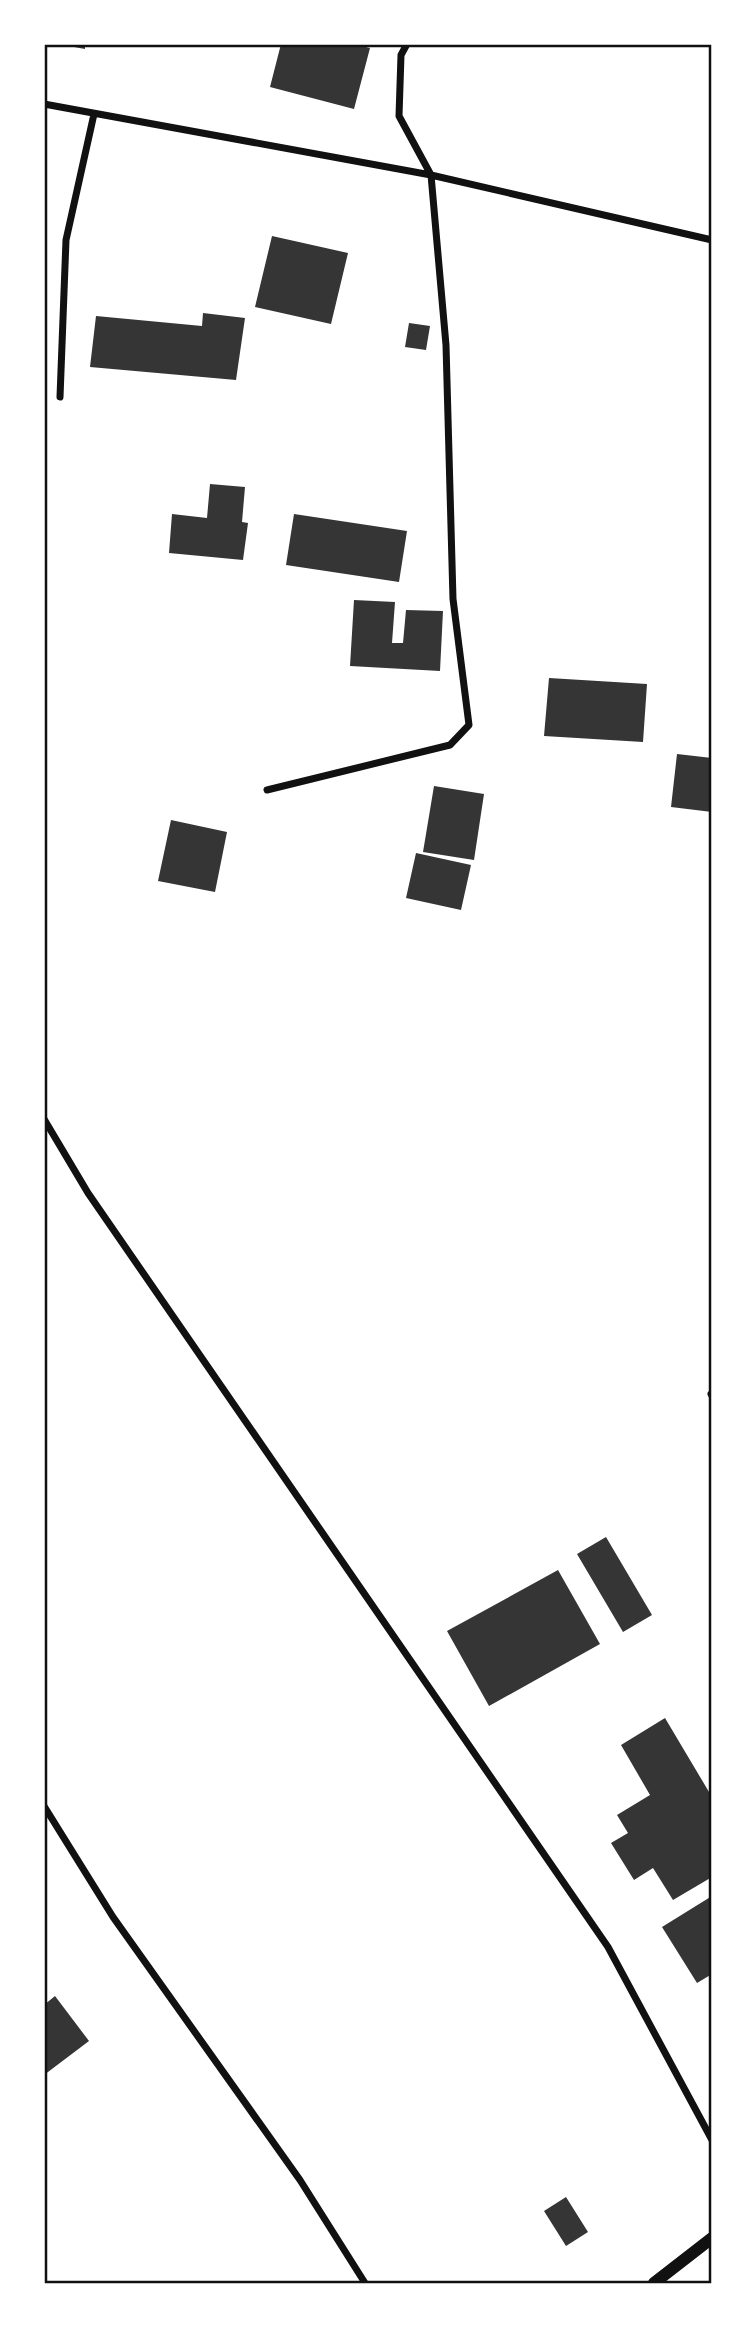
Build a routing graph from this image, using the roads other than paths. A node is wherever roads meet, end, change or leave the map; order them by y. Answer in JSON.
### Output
{"nodes":[{"id":1,"x":407,"y":44,"type":"edge"},
{"id":2,"x":44,"y":104,"type":"edge"},
{"id":3,"x":93,"y":114,"type":"junction"},
{"id":4,"x":430,"y":175,"type":"junction"},
{"id":5,"x":712,"y":240,"type":"edge"},
{"id":6,"x":60,"y":397,"type":"dead end"},
{"id":7,"x":267,"y":790,"type":"dead end"},
{"id":8,"x":44,"y":1119,"type":"edge"},
{"id":9,"x":44,"y":1806,"type":"edge"},
{"id":10,"x":712,"y":2140,"type":"edge"},
{"id":11,"x":712,"y":2238,"type":"edge"},
{"id":12,"x":365,"y":2283,"type":"edge"},
{"id":13,"x":654,"y":2283,"type":"edge"}],
"edges":[{"from":1,"to":4,"type":"street"},
{"from":2,"to":3,"type":"street"},
{"from":3,"to":4,"type":"street"},
{"from":3,"to":6,"type":"street"},
{"from":4,"to":5,"type":"street"},
{"from":4,"to":7,"type":"street"},
{"from":8,"to":10,"type":"street"},
{"from":9,"to":12,"type":"street"},
{"from":11,"to":13,"type":"street"}]}
